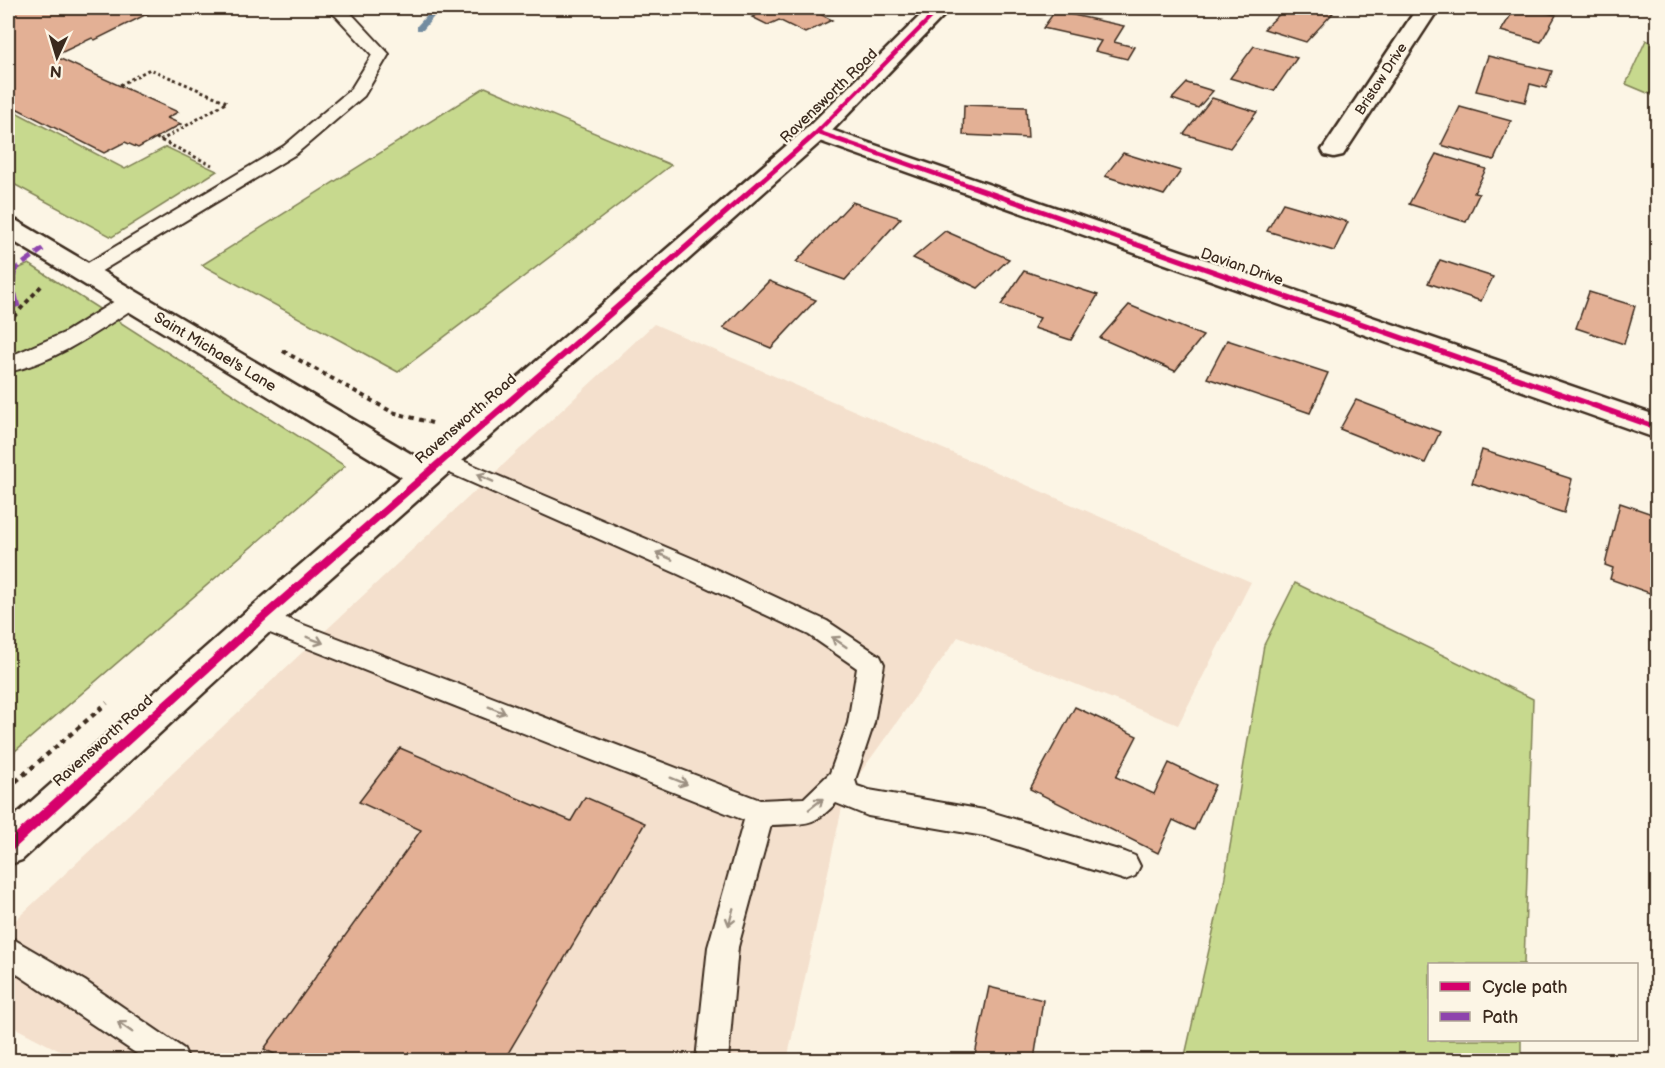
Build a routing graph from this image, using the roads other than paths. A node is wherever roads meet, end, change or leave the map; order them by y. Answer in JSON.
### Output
{"nodes":[{"id":1,"x":333,"y":8,"type":"edge"},
{"id":2,"x":936,"y":8,"type":"edge"},
{"id":3,"x":1428,"y":8,"type":"edge"},
{"id":4,"x":817,"y":132,"type":"junction"},
{"id":5,"x":1334,"y":150,"type":"dead end"},
{"id":6,"x":8,"y":227,"type":"edge"},
{"id":7,"x":73,"y":268,"type":"junction"},
{"id":8,"x":130,"y":301,"type":"junction"},
{"id":9,"x":8,"y":365,"type":"edge"},
{"id":10,"x":1658,"y":428,"type":"edge"},
{"id":11,"x":441,"y":461,"type":"junction"},
{"id":12,"x":261,"y":619,"type":"junction"},
{"id":13,"x":841,"y":780,"type":"junction"},
{"id":14,"x":760,"y":813,"type":"junction"},
{"id":15,"x":8,"y":848,"type":"edge"},
{"id":16,"x":1125,"y":866,"type":"dead end"},
{"id":17,"x":8,"y":951,"type":"edge"},
{"id":18,"x":173,"y":1060,"type":"edge"},
{"id":19,"x":712,"y":1060,"type":"edge"}],
"edges":[{"from":1,"to":7,"type":"lane"},
{"from":2,"to":4,"type":"street","name":"Ravensworth Road"},
{"from":3,"to":5,"type":"street","name":"Bristow Drive"},
{"from":4,"to":10,"type":"street","name":"Davian Drive"},
{"from":4,"to":11,"type":"street","name":"Ravensworth Road"},
{"from":6,"to":7,"type":"street","name":"Saint Michael's Lane"},
{"from":7,"to":8,"type":"street","name":"Saint Michael's Lane"},
{"from":8,"to":9,"type":"lane"},
{"from":8,"to":11,"type":"street","name":"Saint Michael's Lane"},
{"from":11,"to":12,"type":"street","name":"Ravensworth Road"},
{"from":13,"to":11,"type":"lane","one_way":true},
{"from":12,"to":14,"type":"lane","one_way":true},
{"from":12,"to":15,"type":"street","name":"Ravensworth Road"},
{"from":14,"to":13,"type":"lane","one_way":true},
{"from":13,"to":16,"type":"lane"},
{"from":14,"to":19,"type":"lane","one_way":true},
{"from":18,"to":17,"type":"lane","one_way":true}]}
